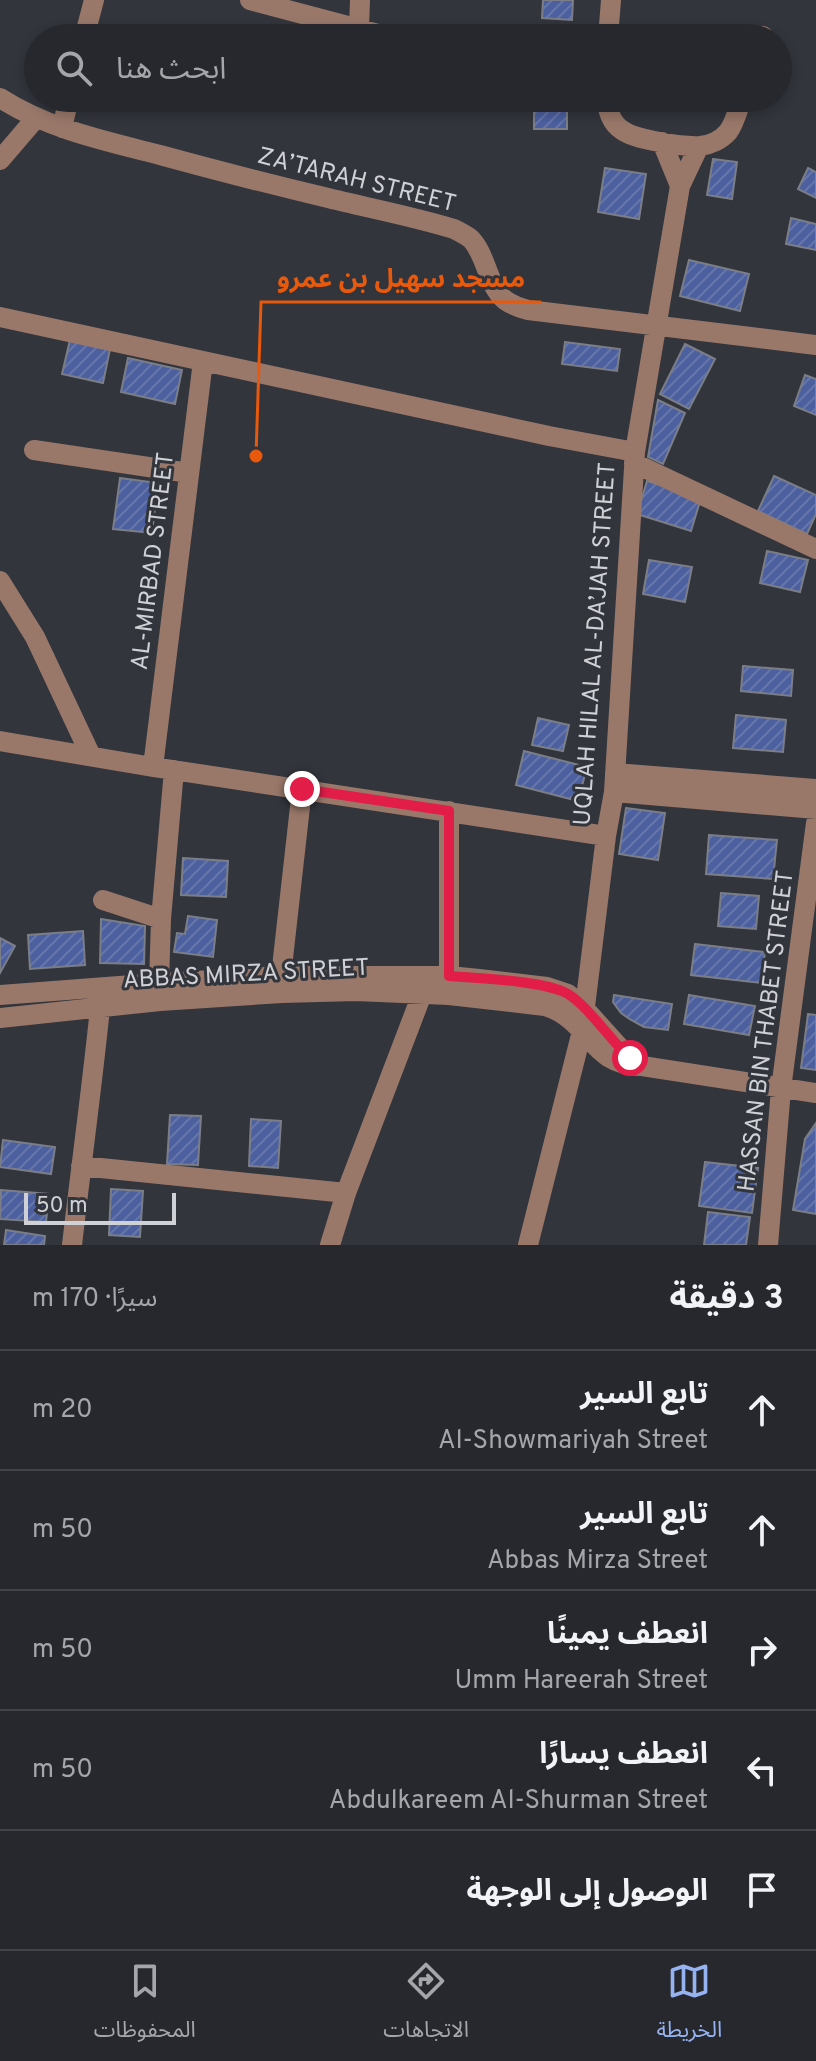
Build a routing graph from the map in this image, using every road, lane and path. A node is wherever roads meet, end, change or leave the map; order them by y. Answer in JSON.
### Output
{"nodes":[{"id":1,"x":94,"y":0,"type":"edge"},
{"id":2,"x":252,"y":0,"type":"edge"},
{"id":3,"x":360,"y":0,"type":"edge"},
{"id":4,"x":611,"y":0,"type":"edge"},
{"id":5,"x":88,"y":24,"type":"edge"},
{"id":6,"x":341,"y":24,"type":"edge"},
{"id":7,"x":359,"y":24,"type":"edge"},
{"id":8,"x":609,"y":24,"type":"edge"},
{"id":9,"x":0,"y":98,"type":"edge"},
{"id":10,"x":24,"y":111,"type":"edge"},
{"id":11,"x":25,"y":112,"type":"edge"},
{"id":12,"x":66,"y":112,"type":"edge"},
{"id":13,"x":609,"y":112,"type":"edge"},
{"id":14,"x":737,"y":112,"type":"edge"},
{"id":15,"x":36,"y":118,"type":"junction"},
{"id":16,"x":62,"y":128,"type":"junction"},
{"id":17,"x":662,"y":142,"type":"junction"},
{"id":18,"x":699,"y":146,"type":"junction"},
{"id":19,"x":0,"y":160,"type":"edge"},
{"id":20,"x":680,"y":186,"type":"junction"},
{"id":21,"x":0,"y":317,"type":"edge"},
{"id":22,"x":657,"y":326,"type":"junction"},
{"id":23,"x":816,"y":345,"type":"edge"},
{"id":24,"x":203,"y":361,"type":"junction"},
{"id":25,"x":34,"y":450,"type":"dead end"},
{"id":26,"x":634,"y":458,"type":"junction"},
{"id":27,"x":189,"y":473,"type":"junction"},
{"id":28,"x":816,"y":549,"type":"edge"},
{"id":29,"x":0,"y":581,"type":"edge"},
{"id":30,"x":0,"y":741,"type":"edge"},
{"id":31,"x":91,"y":756,"type":"junction"},
{"id":32,"x":153,"y":767,"type":"junction"},
{"id":33,"x":174,"y":770,"type":"junction"},
{"id":34,"x":615,"y":782,"type":"junction"},
{"id":35,"x":302,"y":789,"type":"junction"},
{"id":36,"x":816,"y":789,"type":"edge"},
{"id":37,"x":816,"y":809,"type":"edge"},
{"id":38,"x":449,"y":811,"type":"junction"},
{"id":39,"x":816,"y":823,"type":"edge"},
{"id":40,"x":606,"y":836,"type":"junction"},
{"id":41,"x":103,"y":900,"type":"dead end"},
{"id":42,"x":161,"y":919,"type":"junction"},
{"id":43,"x":159,"y":983,"type":"junction"},
{"id":44,"x":282,"y":984,"type":"junction"},
{"id":45,"x":449,"y":986,"type":"junction"},
{"id":46,"x":422,"y":994,"type":"junction"},
{"id":47,"x":0,"y":995,"type":"edge"},
{"id":48,"x":100,"y":1008,"type":"junction"},
{"id":49,"x":584,"y":1008,"type":"junction"},
{"id":50,"x":0,"y":1018,"type":"edge"},
{"id":51,"x":582,"y":1031,"type":"junction"},
{"id":52,"x":642,"y":1066,"type":"junction"},
{"id":53,"x":781,"y":1089,"type":"junction"},
{"id":54,"x":816,"y":1093,"type":"edge"},
{"id":55,"x":81,"y":1166,"type":"junction"},
{"id":56,"x":346,"y":1193,"type":"junction"},
{"id":57,"x":72,"y":1245,"type":"edge"},
{"id":58,"x":330,"y":1245,"type":"edge"},
{"id":59,"x":528,"y":1245,"type":"edge"},
{"id":60,"x":768,"y":1245,"type":"edge"}],
"edges":[{"from":1,"to":5,"type":"street"},
{"from":2,"to":6,"type":"street"},
{"from":3,"to":7,"type":"street"},
{"from":4,"to":8,"type":"street"},
{"from":9,"to":10,"type":"street","name":"ZA’TARAH STREET"},
{"from":11,"to":15,"type":"street","name":"ZA’TARAH STREET"},
{"from":12,"to":16,"type":"street"},
{"from":13,"to":17,"type":"street"},
{"from":14,"to":18,"type":"street"},
{"from":15,"to":16,"type":"street","name":"ZA’TARAH STREET"},
{"from":15,"to":19,"type":"street"},
{"from":16,"to":22,"type":"street","name":"ZA’TARAH STREET"},
{"from":17,"to":18,"type":"street"},
{"from":17,"to":20,"type":"street"},
{"from":18,"to":20,"type":"street","name":"UQLAH HILAL AL-DA’JAH STREET"},
{"from":20,"to":22,"type":"street","name":"UQLAH HILAL AL-DA’JAH STREET"},
{"from":21,"to":24,"type":"street"},
{"from":22,"to":23,"type":"street","name":"ZA’TARAH STREET"},
{"from":22,"to":26,"type":"street","name":"UQLAH HILAL AL-DA’JAH STREET"},
{"from":24,"to":26,"type":"street"},
{"from":24,"to":27,"type":"street","name":"AL-MIRBAD STREET"},
{"from":25,"to":27,"type":"street"},
{"from":26,"to":28,"type":"street"},
{"from":26,"to":34,"type":"street","name":"UQLAH HILAL AL-DA’JAH STREET"},
{"from":27,"to":32,"type":"street","name":"AL-MIRBAD STREET"},
{"from":29,"to":31,"type":"street"},
{"from":30,"to":31,"type":"street"},
{"from":31,"to":32,"type":"street"},
{"from":32,"to":33,"type":"street"},
{"from":33,"to":35,"type":"street"},
{"from":33,"to":42,"type":"street"},
{"from":34,"to":36,"type":"street"},
{"from":34,"to":37,"type":"street"},
{"from":34,"to":40,"type":"street","name":"UQLAH HILAL AL-DA’JAH STREET"},
{"from":35,"to":38,"type":"street"},
{"from":35,"to":44,"type":"street"},
{"from":38,"to":40,"type":"street"},
{"from":38,"to":45,"type":"street"},
{"from":39,"to":53,"type":"street","name":"HASSAN BIN THABET STREET"},
{"from":40,"to":49,"type":"street","name":"UQLAH HILAL AL-DA’JAH STREET"},
{"from":41,"to":42,"type":"street"},
{"from":42,"to":43,"type":"street"},
{"from":43,"to":44,"type":"street","name":"ABBAS MIRZA STREET"},
{"from":43,"to":47,"type":"street","name":"ABBAS MIRZA STREET"},
{"from":44,"to":45,"type":"street","name":"ABBAS MIRZA STREET"},
{"from":44,"to":46,"type":"street","name":"ABBAS MIRZA STREET"},
{"from":44,"to":48,"type":"street","name":"ABBAS MIRZA STREET"},
{"from":45,"to":46,"type":"street","name":"ABBAS MIRZA STREET"},
{"from":45,"to":49,"type":"street","name":"ABBAS MIRZA STREET"},
{"from":45,"to":51,"type":"street","name":"ABBAS MIRZA STREET"},
{"from":46,"to":56,"type":"street"},
{"from":48,"to":50,"type":"street","name":"ABBAS MIRZA STREET"},
{"from":48,"to":55,"type":"street"},
{"from":49,"to":51,"type":"street","name":"UQLAH HILAL AL-DA’JAH STREET"},
{"from":49,"to":52,"type":"street","name":"ABBAS MIRZA STREET"},
{"from":51,"to":52,"type":"street","name":"ABBAS MIRZA STREET"},
{"from":51,"to":59,"type":"street","name":"UQLAH HILAL AL-DA’JAH STREET"},
{"from":52,"to":53,"type":"street","name":"ABBAS MIRZA STREET"},
{"from":53,"to":54,"type":"street","name":"ABBAS MIRZA STREET"},
{"from":53,"to":60,"type":"street","name":"HASSAN BIN THABET STREET"},
{"from":55,"to":56,"type":"street"},
{"from":55,"to":57,"type":"street"},
{"from":56,"to":58,"type":"street"}]}
